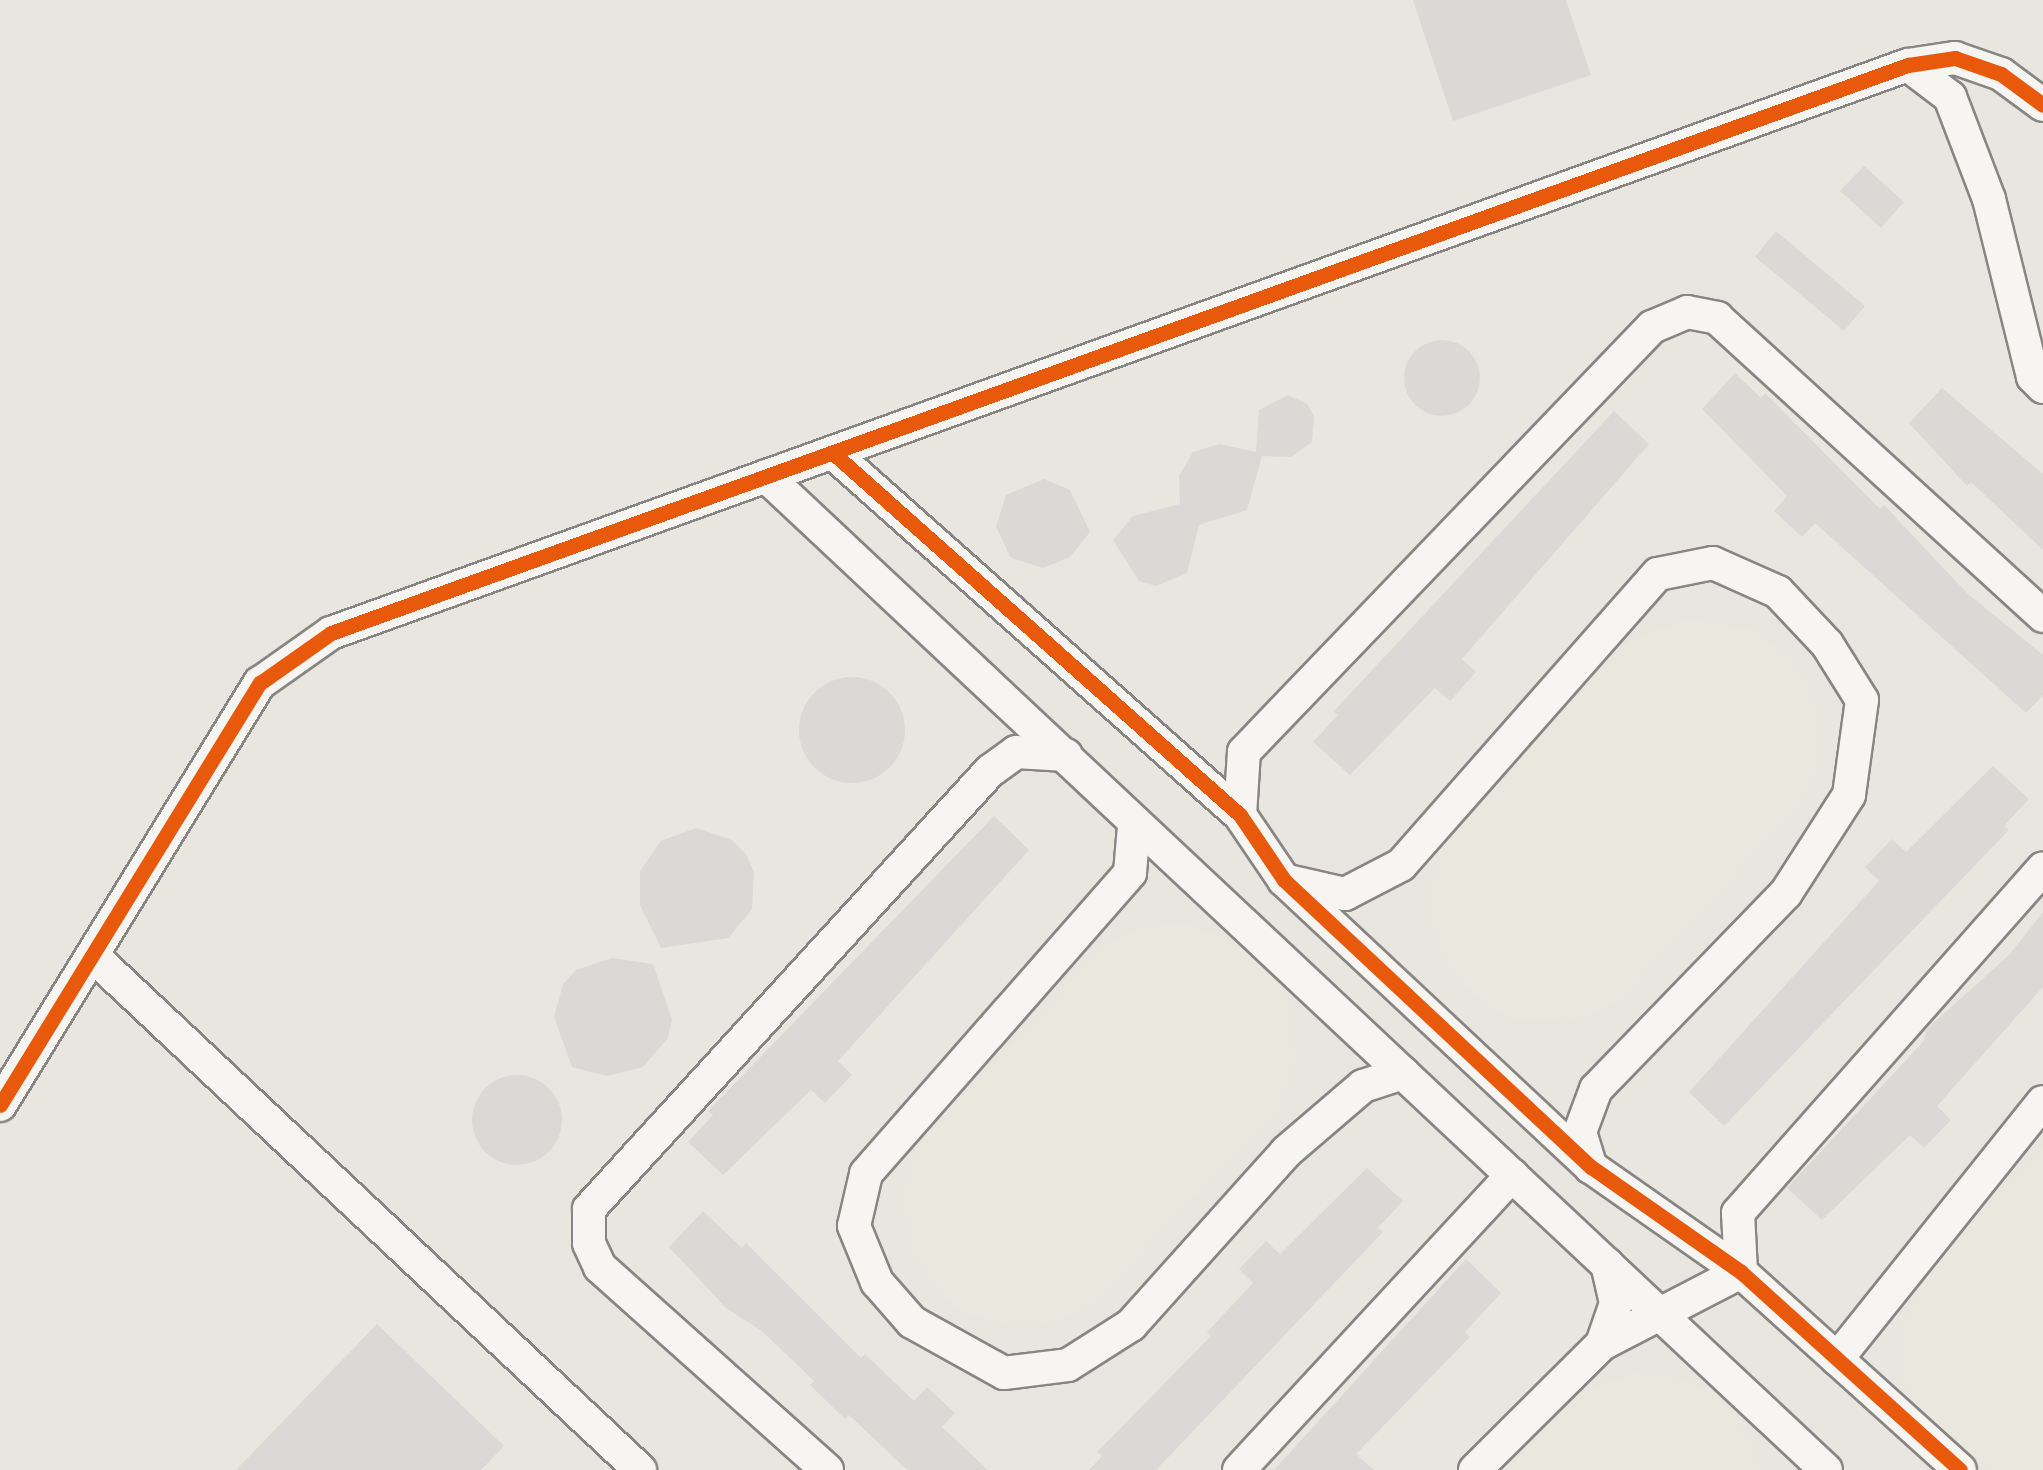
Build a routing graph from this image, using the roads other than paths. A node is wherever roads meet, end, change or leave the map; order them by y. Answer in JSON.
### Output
{"nodes":[{"id":1,"x":1908,"y":65,"type":"junction"},
{"id":2,"x":2043,"y":105,"type":"edge"},
{"id":3,"x":2043,"y":386,"type":"edge"},
{"id":4,"x":833,"y":454,"type":"junction"},
{"id":5,"x":766,"y":476,"type":"junction"},
{"id":6,"x":2043,"y":616,"type":"edge"},
{"id":7,"x":1066,"y":754,"type":"junction"},
{"id":8,"x":1240,"y":816,"type":"junction"},
{"id":9,"x":1134,"y":826,"type":"junction"},
{"id":10,"x":2043,"y":868,"type":"edge"},
{"id":11,"x":1284,"y":880,"type":"junction"},
{"id":12,"x":93,"y":956,"type":"junction"},
{"id":13,"x":1404,"y":1073,"type":"junction"},
{"id":14,"x":2043,"y":1102,"type":"edge"},
{"id":15,"x":0,"y":1105,"type":"edge"},
{"id":16,"x":1591,"y":1167,"type":"junction"},
{"id":17,"x":1512,"y":1175,"type":"junction"},
{"id":18,"x":1607,"y":1264,"type":"junction"},
{"id":19,"x":1741,"y":1272,"type":"junction"},
{"id":20,"x":1662,"y":1316,"type":"junction"},
{"id":21,"x":1602,"y":1344,"type":"junction"},
{"id":22,"x":1837,"y":1359,"type":"junction"},
{"id":23,"x":640,"y":1470,"type":"edge"},
{"id":24,"x":826,"y":1470,"type":"edge"},
{"id":25,"x":1239,"y":1470,"type":"edge"},
{"id":26,"x":1475,"y":1470,"type":"edge"},
{"id":27,"x":1826,"y":1470,"type":"edge"},
{"id":28,"x":1960,"y":1470,"type":"edge"}],
"edges":[{"from":1,"to":2,"type":"street"},
{"from":1,"to":3,"type":"street"},
{"from":1,"to":4,"type":"street"},
{"from":4,"to":5,"type":"street"},
{"from":4,"to":8,"type":"street"},
{"from":5,"to":7,"type":"street"},
{"from":5,"to":12,"type":"street"},
{"from":6,"to":8,"type":"street"},
{"from":7,"to":9,"type":"street"},
{"from":7,"to":24,"type":"street"},
{"from":8,"to":11,"type":"street"},
{"from":9,"to":13,"type":"street"},
{"from":9,"to":13,"type":"street"},
{"from":10,"to":19,"type":"street"},
{"from":11,"to":16,"type":"street"},
{"from":11,"to":16,"type":"street"},
{"from":12,"to":15,"type":"street"},
{"from":12,"to":23,"type":"street"},
{"from":13,"to":17,"type":"street"},
{"from":14,"to":22,"type":"street"},
{"from":16,"to":19,"type":"street"},
{"from":17,"to":18,"type":"street"},
{"from":17,"to":25,"type":"street"},
{"from":18,"to":20,"type":"street"},
{"from":18,"to":21,"type":"street"},
{"from":19,"to":20,"type":"street"},
{"from":19,"to":22,"type":"street"},
{"from":20,"to":21,"type":"street"},
{"from":20,"to":27,"type":"street"},
{"from":21,"to":26,"type":"street"},
{"from":22,"to":28,"type":"street"}]}
